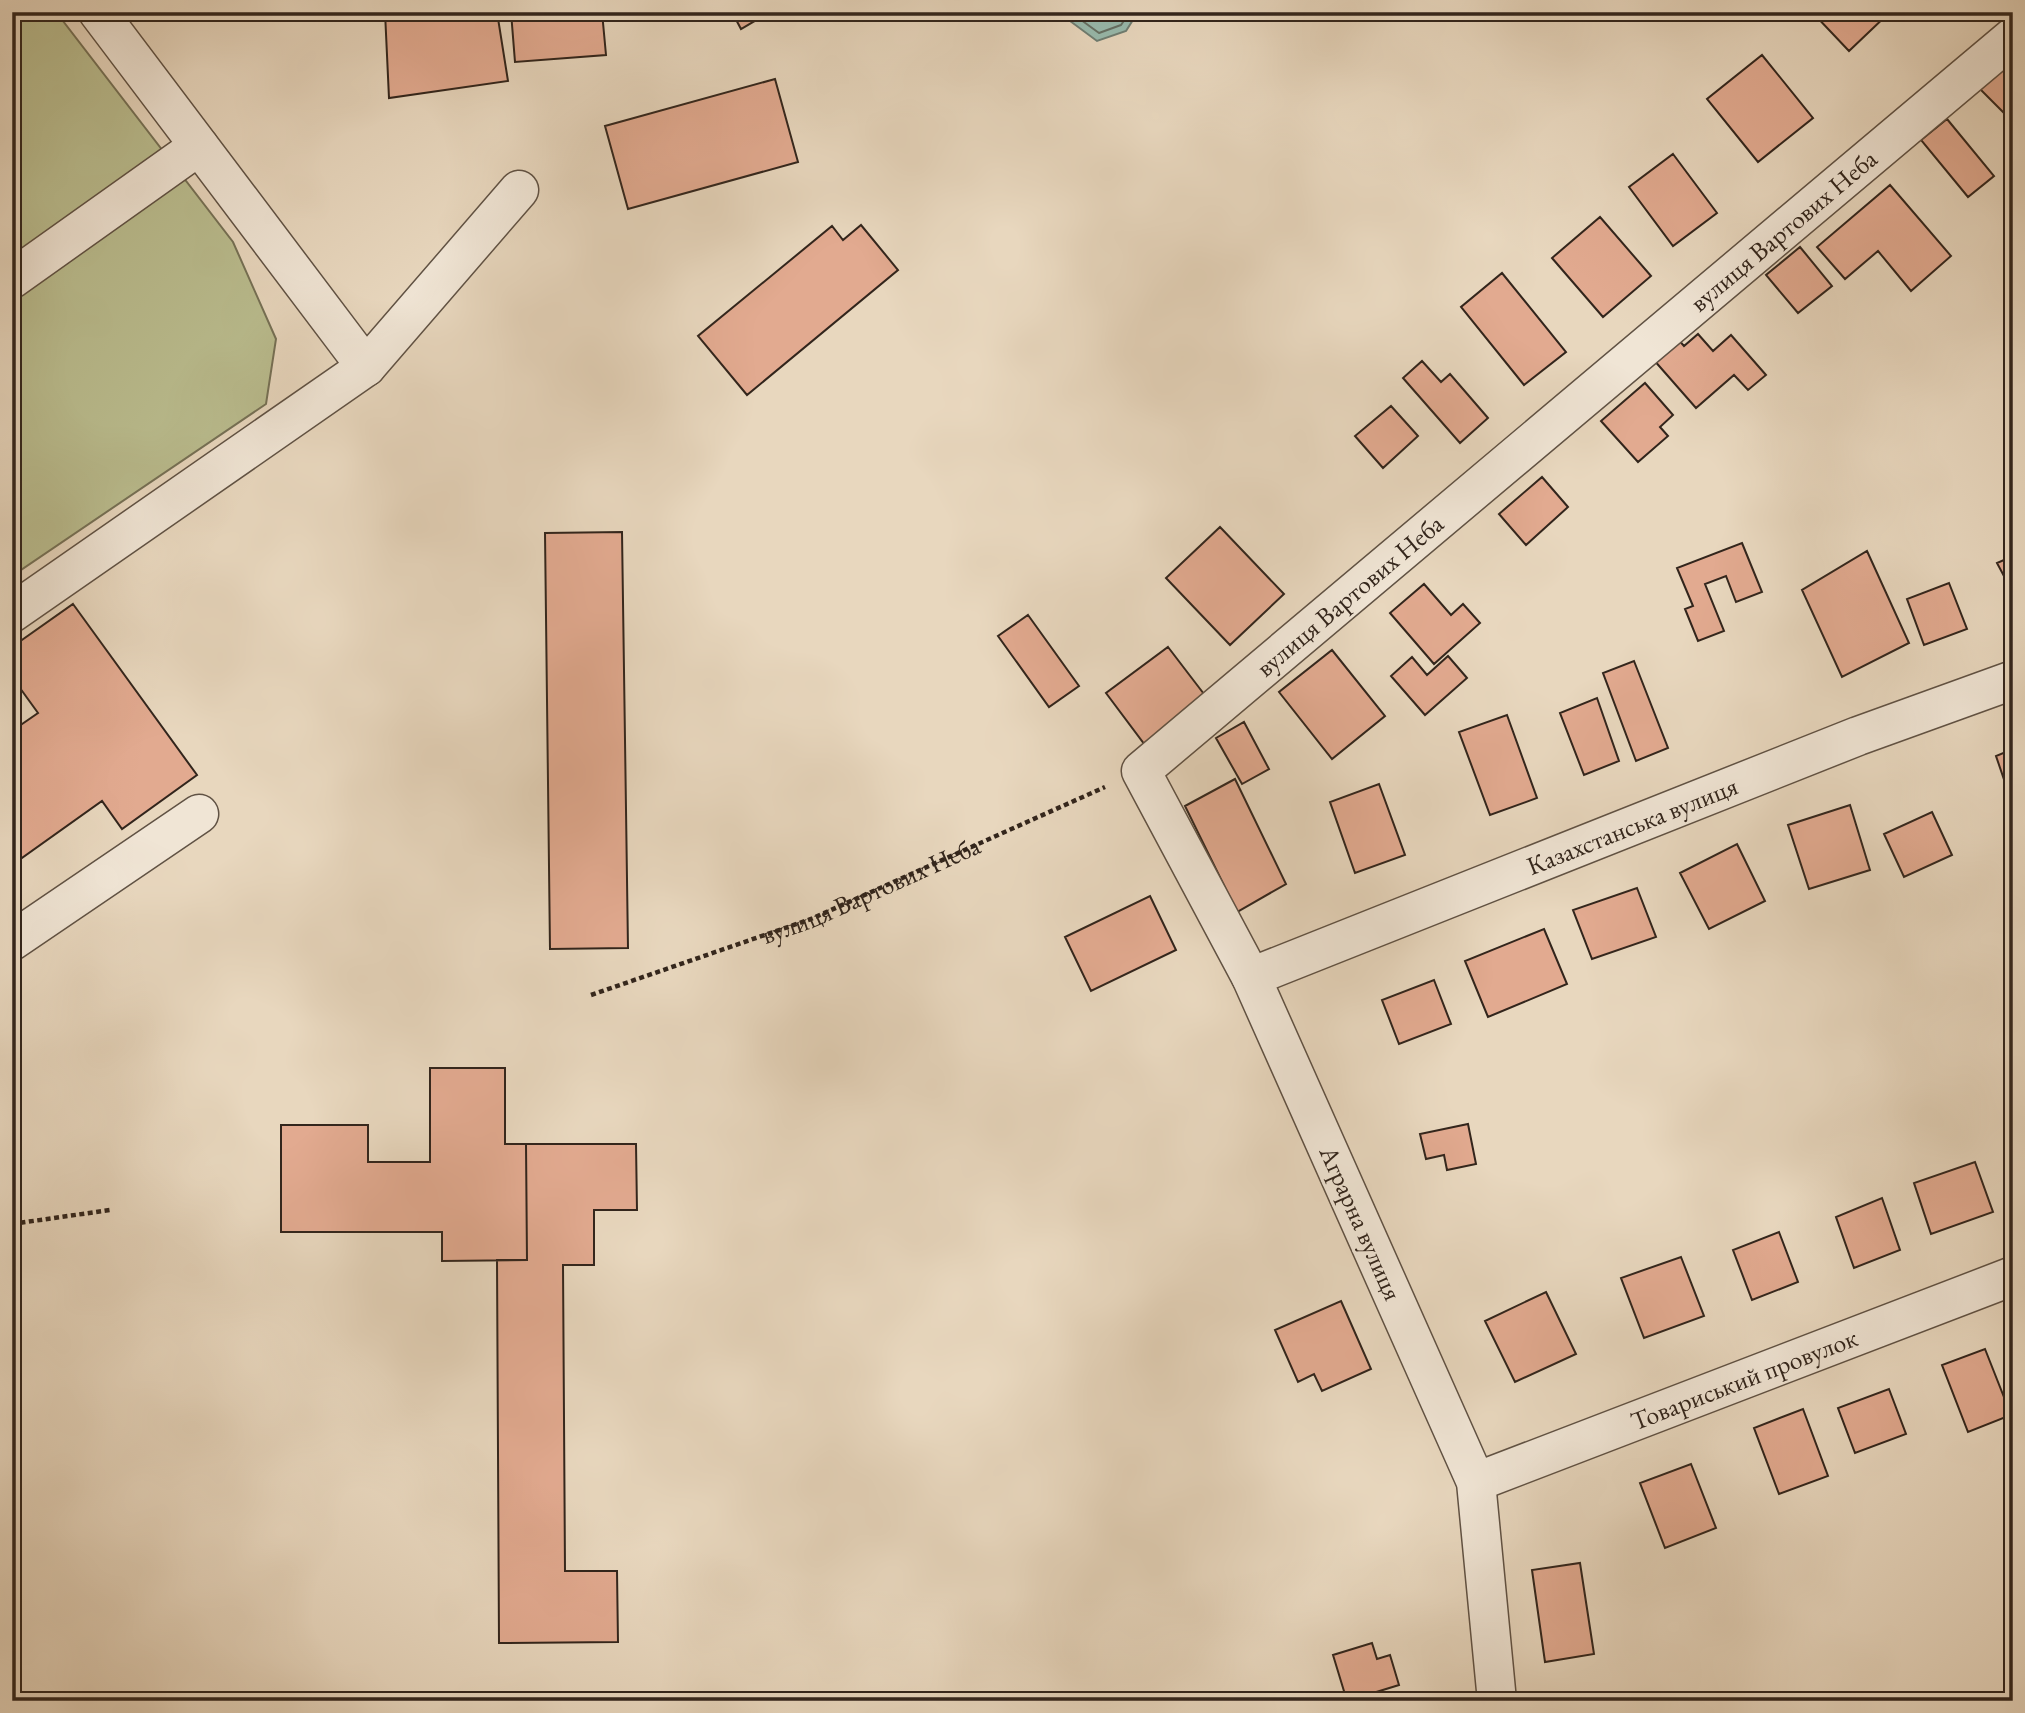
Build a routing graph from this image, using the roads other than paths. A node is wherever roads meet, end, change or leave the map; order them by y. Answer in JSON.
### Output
{"nodes":[{"id":1,"x":98,"y":12,"type":"edge"},
{"id":2,"x":2013,"y":37,"type":"edge"},
{"id":3,"x":199,"y":146,"type":"junction"},
{"id":4,"x":519,"y":190,"type":"dead end"},
{"id":5,"x":12,"y":279,"type":"edge"},
{"id":6,"x":366,"y":367,"type":"junction"},
{"id":7,"x":12,"y":614,"type":"edge"},
{"id":8,"x":2013,"y":680,"type":"edge"},
{"id":9,"x":1141,"y":771,"type":"joint"},
{"id":10,"x":199,"y":814,"type":"dead end"},
{"id":11,"x":12,"y":941,"type":"edge"},
{"id":12,"x":1251,"y":976,"type":"junction"},
{"id":13,"x":2013,"y":1276,"type":"edge"},
{"id":14,"x":1476,"y":1482,"type":"junction"},
{"id":15,"x":1497,"y":1701,"type":"edge"}],
"edges":[{"from":1,"to":3,"type":"street"},
{"from":2,"to":9,"type":"street","name":"вулиця Вартових Неба"},
{"from":3,"to":5,"type":"street"},
{"from":3,"to":6,"type":"street"},
{"from":4,"to":6,"type":"street"},
{"from":6,"to":7,"type":"street"},
{"from":8,"to":12,"type":"street","name":"Казахстанська вулиця"},
{"from":9,"to":12,"type":"street","name":"Аграрна вулиця"},
{"from":10,"to":11,"type":"street"},
{"from":12,"to":14,"type":"street","name":"Аграрна вулиця"},
{"from":13,"to":14,"type":"street","name":"Товариський провулок"},
{"from":14,"to":15,"type":"street","name":"Аграрна вулиця"}]}
